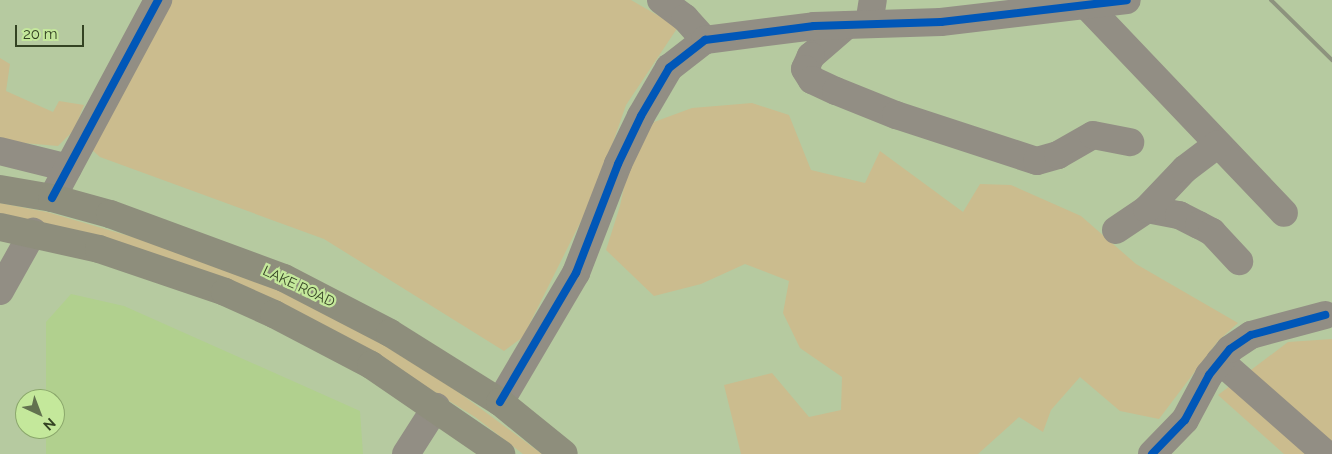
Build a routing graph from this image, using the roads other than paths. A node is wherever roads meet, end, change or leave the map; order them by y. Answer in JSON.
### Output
{"nodes":[{"id":1,"x":158,"y":0,"type":"edge"},
{"id":2,"x":661,"y":0,"type":"edge"},
{"id":3,"x":1127,"y":0,"type":"edge"},
{"id":4,"x":1086,"y":5,"type":"junction"},
{"id":5,"x":863,"y":16,"type":"edge"},
{"id":6,"x":705,"y":40,"type":"junction"},
{"id":7,"x":1130,"y":142,"type":"dead end"},
{"id":8,"x":1218,"y":144,"type":"junction"},
{"id":9,"x":0,"y":151,"type":"edge"},
{"id":10,"x":68,"y":168,"type":"junction"},
{"id":11,"x":0,"y":189,"type":"edge"},
{"id":12,"x":52,"y":198,"type":"junction"},
{"id":13,"x":1147,"y":209,"type":"junction"},
{"id":14,"x":1284,"y":213,"type":"dead end"},
{"id":15,"x":0,"y":227,"type":"edge"},
{"id":16,"x":1116,"y":230,"type":"dead end"},
{"id":17,"x":33,"y":232,"type":"junction"},
{"id":18,"x":1239,"y":261,"type":"dead end"},
{"id":19,"x":0,"y":291,"type":"edge"},
{"id":20,"x":1325,"y":315,"type":"dead end"},
{"id":21,"x":1220,"y":361,"type":"junction"},
{"id":22,"x":500,"y":402,"type":"junction"},
{"id":23,"x":436,"y":407,"type":"junction"},
{"id":24,"x":406,"y":454,"type":"edge"},
{"id":25,"x":501,"y":454,"type":"edge"},
{"id":26,"x":564,"y":454,"type":"edge"},
{"id":27,"x":1152,"y":454,"type":"edge"},
{"id":28,"x":1326,"y":454,"type":"edge"}],
"edges":[{"from":1,"to":10,"type":"street"},
{"from":2,"to":6,"type":"street"},
{"from":3,"to":4,"type":"street"},
{"from":4,"to":5,"type":"street"},
{"from":4,"to":8,"type":"street"},
{"from":5,"to":6,"type":"street"},
{"from":5,"to":7,"type":"street"},
{"from":6,"to":22,"type":"street"},
{"from":8,"to":13,"type":"street"},
{"from":8,"to":14,"type":"street"},
{"from":9,"to":10,"type":"street"},
{"from":10,"to":12,"type":"street"},
{"from":11,"to":12,"type":"main road","name":"LAKE ROAD"},
{"from":12,"to":22,"type":"main road","name":"LAKE ROAD"},
{"from":13,"to":16,"type":"street"},
{"from":13,"to":18,"type":"street"},
{"from":15,"to":17,"type":"main road"},
{"from":17,"to":19,"type":"street"},
{"from":17,"to":23,"type":"main road"},
{"from":20,"to":21,"type":"street"},
{"from":21,"to":27,"type":"street"},
{"from":21,"to":28,"type":"street"},
{"from":22,"to":26,"type":"main road","name":"LAKE ROAD"},
{"from":23,"to":24,"type":"street"},
{"from":23,"to":25,"type":"main road"}]}
